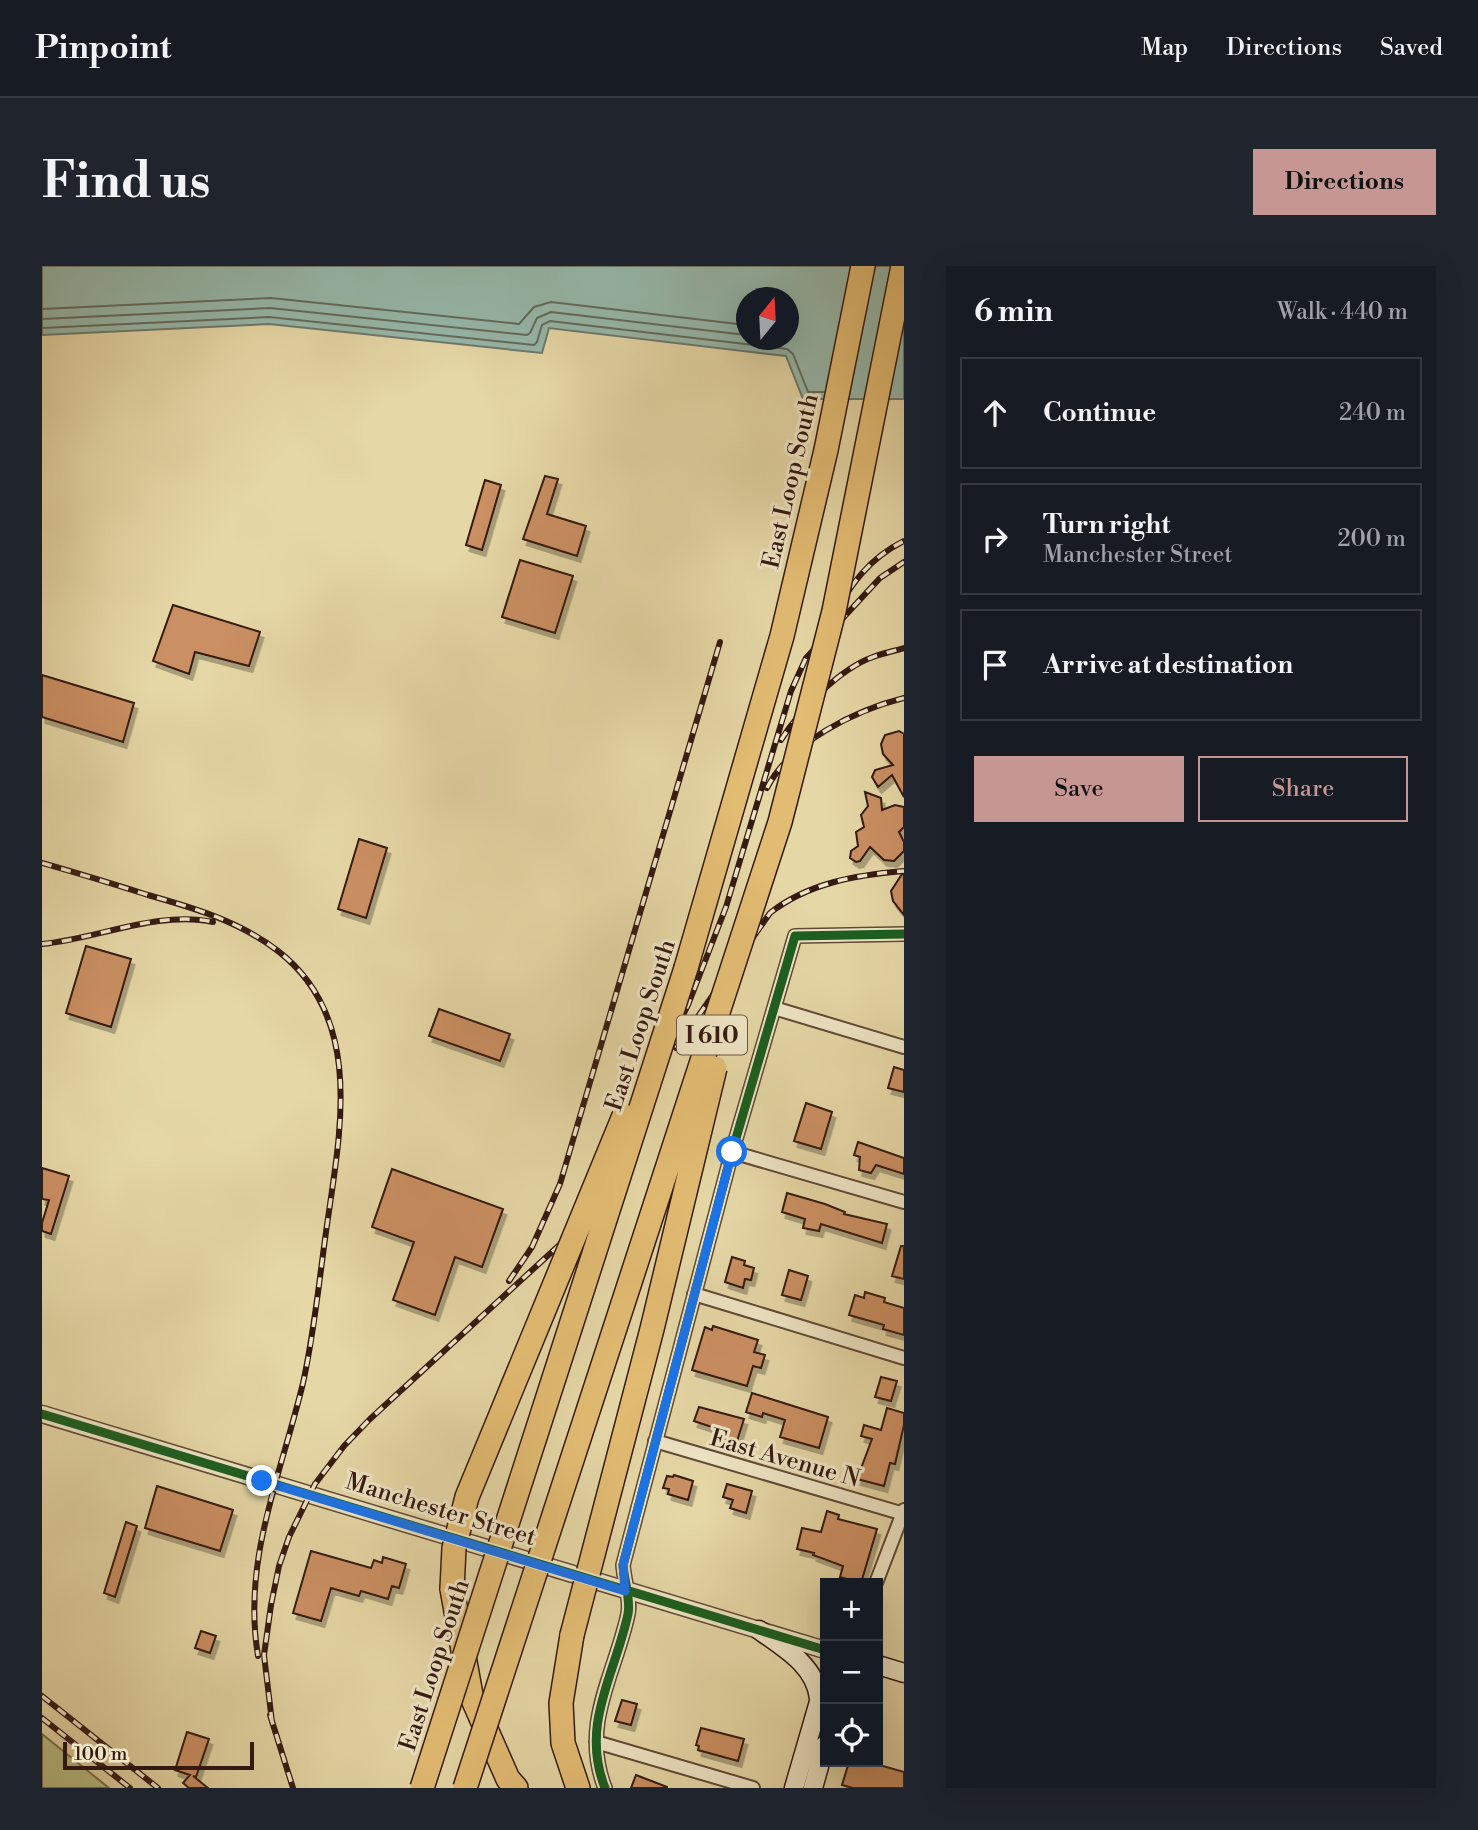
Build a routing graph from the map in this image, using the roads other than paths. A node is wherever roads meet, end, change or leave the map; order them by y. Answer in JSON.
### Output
{"nodes":[{"id":1,"x":863,"y":266,"type":"edge"},
{"id":2,"x":903,"y":266,"type":"edge"},
{"id":3,"x":755,"y":905,"type":"junction"},
{"id":4,"x":904,"y":934,"type":"edge"},
{"id":5,"x":686,"y":968,"type":"junction"},
{"id":6,"x":774,"y":1008,"type":"junction"},
{"id":7,"x":904,"y":1047,"type":"edge"},
{"id":8,"x":732,"y":1152,"type":"junction"},
{"id":9,"x":904,"y":1202,"type":"edge"},
{"id":10,"x":694,"y":1294,"type":"junction"},
{"id":11,"x":904,"y":1358,"type":"edge"},
{"id":12,"x":42,"y":1414,"type":"edge"},
{"id":13,"x":654,"y":1441,"type":"junction"},
{"id":14,"x":904,"y":1513,"type":"edge"},
{"id":15,"x":878,"y":1578,"type":"edge"},
{"id":16,"x":625,"y":1591,"type":"junction"},
{"id":17,"x":759,"y":1630,"type":"junction"},
{"id":18,"x":820,"y":1648,"type":"edge"},
{"id":19,"x":820,"y":1701,"type":"joint"},
{"id":20,"x":596,"y":1742,"type":"junction"},
{"id":21,"x":820,"y":1763,"type":"edge"},
{"id":22,"x":422,"y":1788,"type":"edge"},
{"id":23,"x":465,"y":1788,"type":"edge"},
{"id":24,"x":516,"y":1788,"type":"edge"},
{"id":25,"x":578,"y":1788,"type":"edge"},
{"id":26,"x":605,"y":1788,"type":"edge"},
{"id":27,"x":753,"y":1788,"type":"edge"},
{"id":28,"x":794,"y":1788,"type":"edge"},
{"id":29,"x":813,"y":1788,"type":"edge"}],
"edges":[{"from":1,"to":5,"type":"highway","name":"East Loop South","number":"I 610"},
{"from":2,"to":3,"type":"highway","number":"I 610","bridge":true},
{"from":3,"to":23,"type":"highway","number":"I 610","bridge":true},
{"from":3,"to":25,"type":"highway","bridge":true},
{"from":4,"to":6,"type":"street"},
{"from":5,"to":22,"type":"highway","name":"East Loop South","number":"I 610","bridge":true},
{"from":5,"to":24,"type":"highway","bridge":true},
{"from":6,"to":7,"type":"street"},
{"from":6,"to":8,"type":"street"},
{"from":8,"to":9,"type":"street"},
{"from":8,"to":10,"type":"street"},
{"from":10,"to":11,"type":"street"},
{"from":10,"to":13,"type":"street"},
{"from":12,"to":16,"type":"street","name":"Manchester Street"},
{"from":13,"to":14,"type":"street","name":"East Avenue N"},
{"from":13,"to":16,"type":"street"},
{"from":14,"to":15,"type":"street"},
{"from":16,"to":17,"type":"street","name":"Manchester Street"},
{"from":16,"to":20,"type":"street"},
{"from":17,"to":18,"type":"street","name":"Manchester Street"},
{"from":17,"to":19,"type":"main road"},
{"from":19,"to":28,"type":"main road"},
{"from":20,"to":26,"type":"street"},
{"from":20,"to":27,"type":"street"},
{"from":21,"to":29,"type":"main road"}]}
